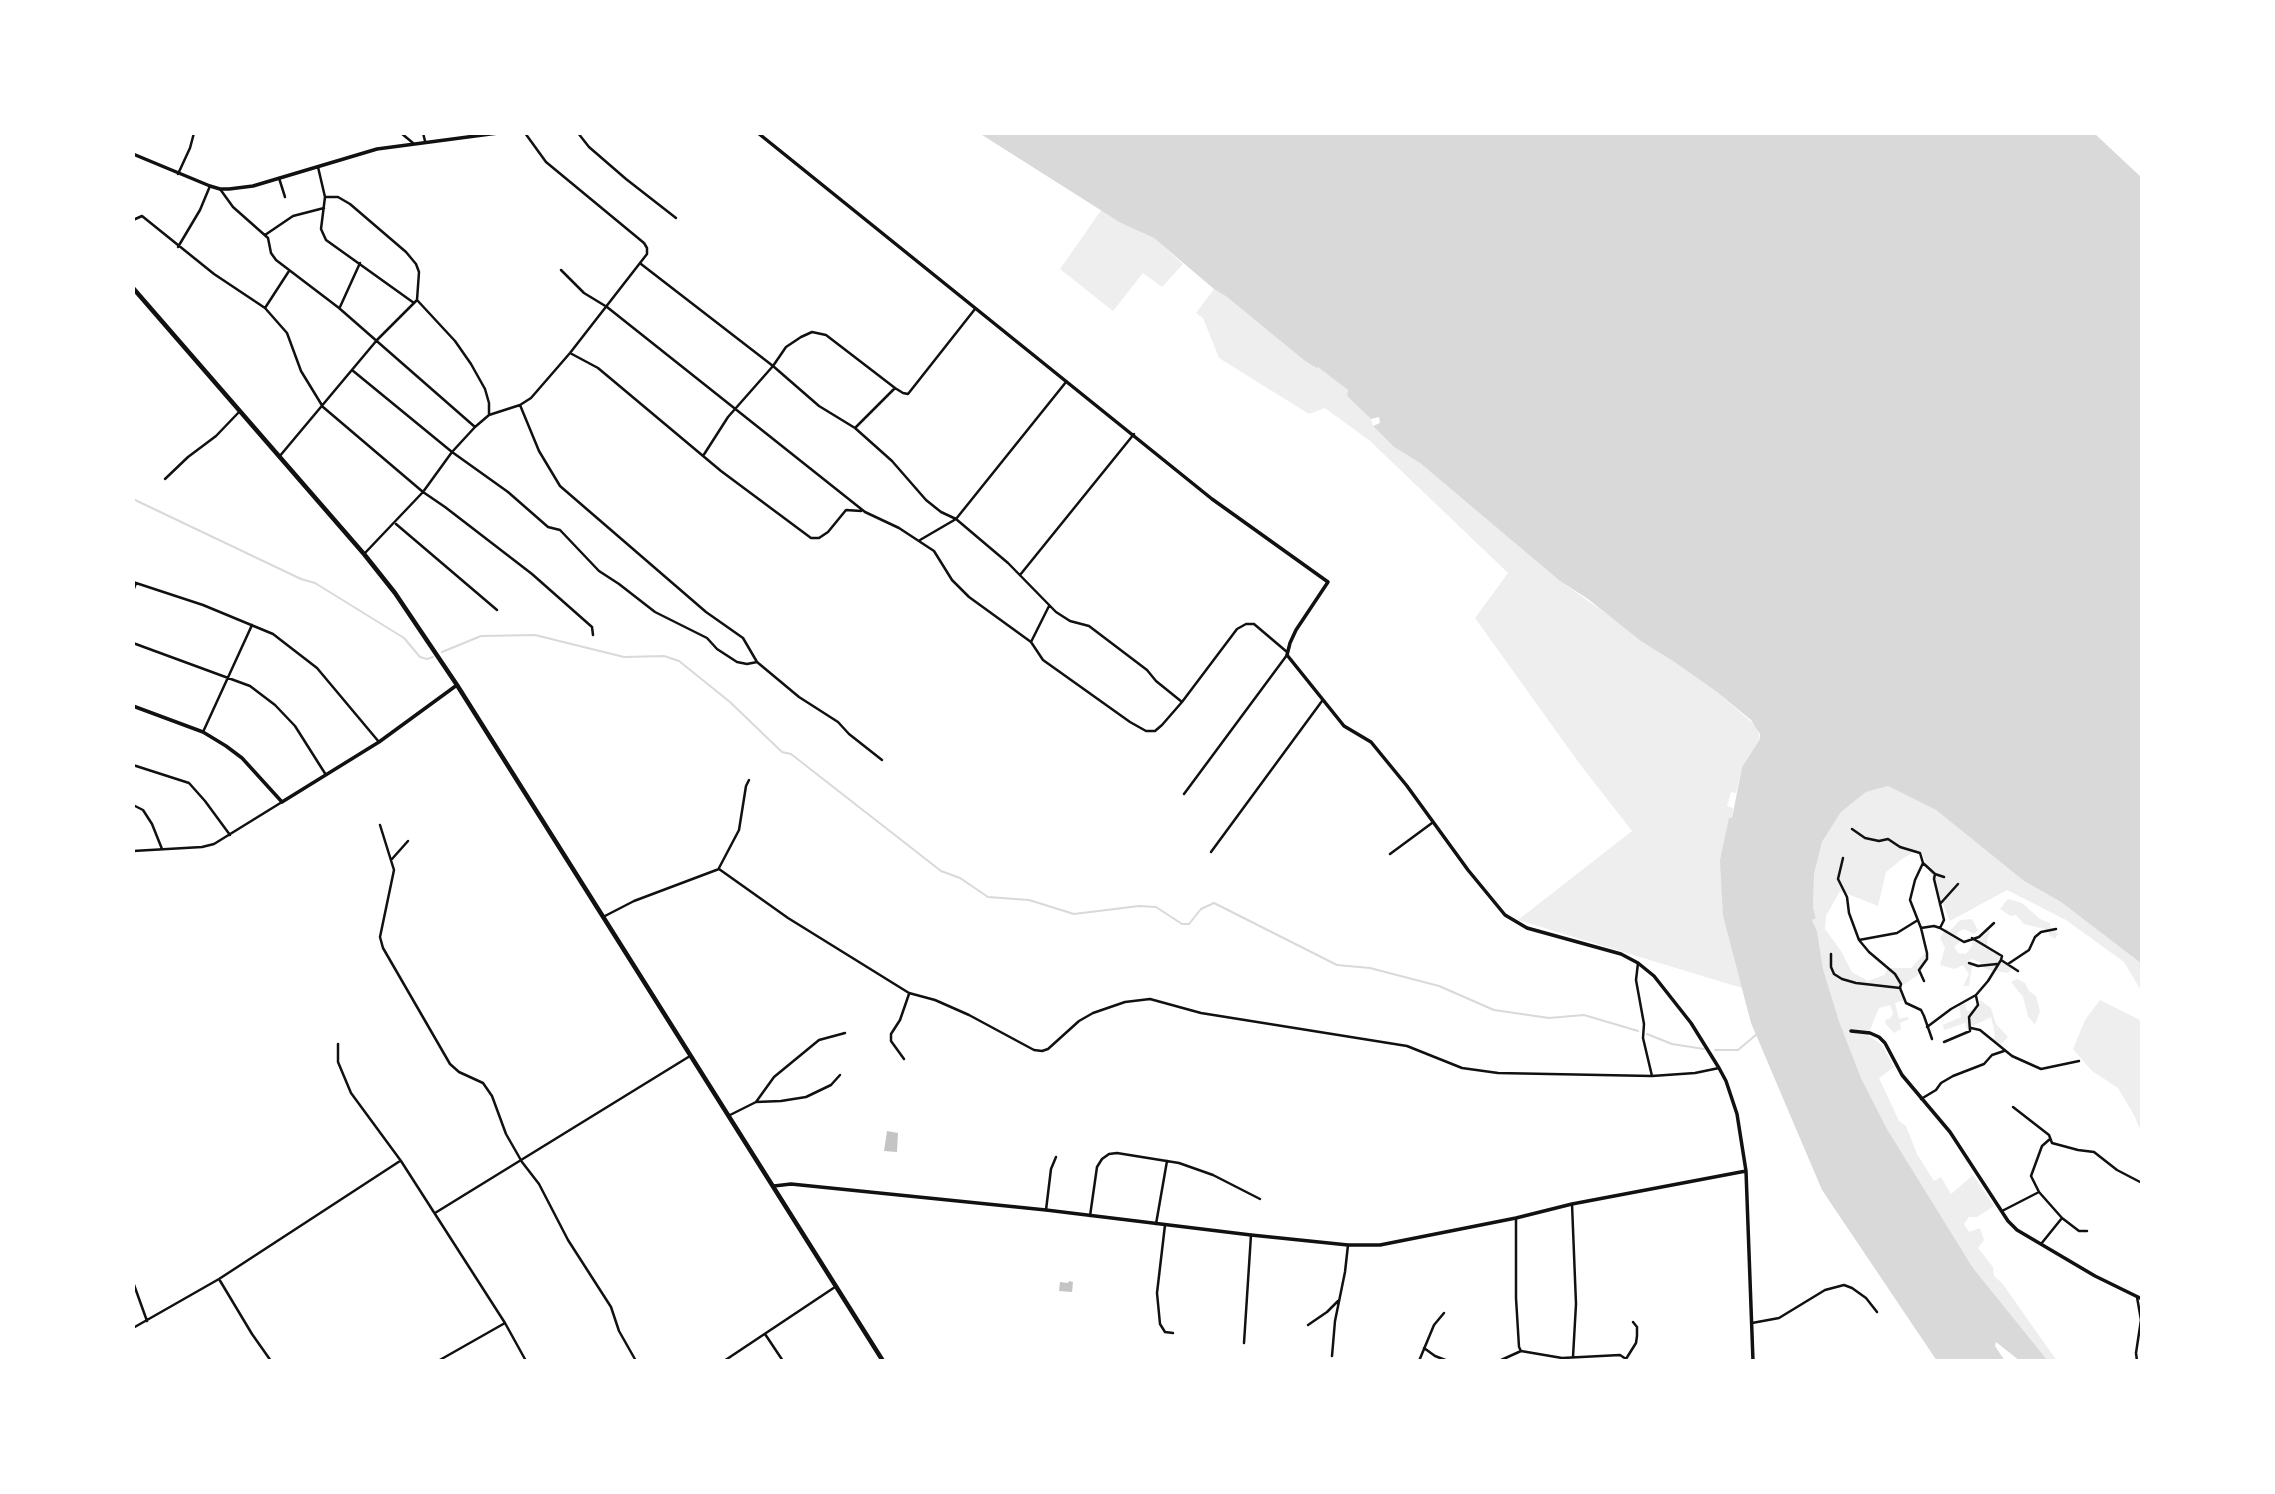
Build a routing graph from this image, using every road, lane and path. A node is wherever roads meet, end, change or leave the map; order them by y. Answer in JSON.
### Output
{"nodes":[{"id":1,"x":194,"y":133,"type":"edge"},
{"id":2,"x":401,"y":133,"type":"edge"},
{"id":3,"x":423,"y":133,"type":"edge"},
{"id":4,"x":498,"y":133,"type":"edge"},
{"id":5,"x":525,"y":133,"type":"edge"},
{"id":6,"x":578,"y":133,"type":"edge"},
{"id":7,"x":758,"y":133,"type":"edge"},
{"id":8,"x":425,"y":141,"type":"junction"},
{"id":9,"x":413,"y":143,"type":"junction"},
{"id":10,"x":133,"y":154,"type":"edge"},
{"id":11,"x":317,"y":165,"type":"junction"},
{"id":12,"x":178,"y":174,"type":"junction"},
{"id":13,"x":279,"y":178,"type":"junction"},
{"id":14,"x":210,"y":186,"type":"junction"},
{"id":15,"x":220,"y":189,"type":"junction"},
{"id":16,"x":285,"y":197,"type":"dead end"},
{"id":17,"x":325,"y":197,"type":"junction"},
{"id":18,"x":324,"y":208,"type":"junction"},
{"id":19,"x":676,"y":218,"type":"dead end"},
{"id":20,"x":133,"y":220,"type":"edge"},
{"id":21,"x":265,"y":235,"type":"junction"},
{"id":22,"x":178,"y":247,"type":"junction"},
{"id":23,"x":360,"y":262,"type":"junction"},
{"id":24,"x":641,"y":264,"type":"junction"},
{"id":25,"x":561,"y":270,"type":"dead end"},
{"id":26,"x":289,"y":271,"type":"junction"},
{"id":27,"x":133,"y":288,"type":"edge"},
{"id":28,"x":416,"y":301,"type":"junction"},
{"id":29,"x":607,"y":307,"type":"junction"},
{"id":30,"x":265,"y":308,"type":"junction"},
{"id":31,"x":339,"y":308,"type":"junction"},
{"id":32,"x":976,"y":308,"type":"junction"},
{"id":33,"x":377,"y":340,"type":"junction"},
{"id":34,"x":570,"y":353,"type":"junction"},
{"id":35,"x":773,"y":366,"type":"junction"},
{"id":36,"x":352,"y":370,"type":"junction"},
{"id":37,"x":1068,"y":381,"type":"junction"},
{"id":38,"x":895,"y":388,"type":"junction"},
{"id":39,"x":520,"y":405,"type":"junction"},
{"id":40,"x":323,"y":407,"type":"junction"},
{"id":41,"x":737,"y":409,"type":"junction"},
{"id":42,"x":240,"y":411,"type":"junction"},
{"id":43,"x":489,"y":415,"type":"junction"},
{"id":44,"x":475,"y":427,"type":"junction"},
{"id":45,"x":855,"y":428,"type":"junction"},
{"id":46,"x":1134,"y":434,"type":"junction"},
{"id":47,"x":452,"y":452,"type":"junction"},
{"id":48,"x":704,"y":456,"type":"junction"},
{"id":49,"x":279,"y":457,"type":"junction"},
{"id":50,"x":165,"y":480,"type":"dead end"},
{"id":51,"x":423,"y":492,"type":"junction"},
{"id":52,"x":865,"y":512,"type":"junction"},
{"id":53,"x":956,"y":519,"type":"junction"},
{"id":54,"x":394,"y":523,"type":"junction"},
{"id":55,"x":920,"y":540,"type":"junction"},
{"id":56,"x":364,"y":554,"type":"junction"},
{"id":57,"x":1020,"y":575,"type":"junction"},
{"id":58,"x":134,"y":583,"type":"edge"},
{"id":59,"x":133,"y":591,"type":"edge"},
{"id":60,"x":1049,"y":606,"type":"junction"},
{"id":61,"x":498,"y":610,"type":"dead end"},
{"id":62,"x":252,"y":625,"type":"junction"},
{"id":63,"x":593,"y":635,"type":"dead end"},
{"id":64,"x":1031,"y":642,"type":"junction"},
{"id":65,"x":133,"y":643,"type":"edge"},
{"id":66,"x":1287,"y":653,"type":"junction"},
{"id":67,"x":757,"y":662,"type":"junction"},
{"id":68,"x":229,"y":677,"type":"junction"},
{"id":69,"x":457,"y":685,"type":"junction"},
{"id":70,"x":1324,"y":698,"type":"junction"},
{"id":71,"x":1182,"y":702,"type":"junction"},
{"id":72,"x":133,"y":706,"type":"edge"},
{"id":73,"x":203,"y":732,"type":"junction"},
{"id":74,"x":379,"y":742,"type":"junction"},
{"id":75,"x":882,"y":760,"type":"dead end"},
{"id":76,"x":133,"y":765,"type":"edge"},
{"id":77,"x":326,"y":775,"type":"junction"},
{"id":78,"x":749,"y":780,"type":"dead end"},
{"id":79,"x":1184,"y":794,"type":"dead end"},
{"id":80,"x":282,"y":802,"type":"junction"},
{"id":81,"x":133,"y":805,"type":"edge"},
{"id":82,"x":1433,"y":822,"type":"junction"},
{"id":83,"x":380,"y":825,"type":"dead end"},
{"id":84,"x":1852,"y":829,"type":"dead end"},
{"id":85,"x":230,"y":835,"type":"junction"},
{"id":86,"x":408,"y":841,"type":"dead end"},
{"id":87,"x":162,"y":849,"type":"junction"},
{"id":88,"x":133,"y":850,"type":"edge"},
{"id":89,"x":1211,"y":852,"type":"dead end"},
{"id":90,"x":1390,"y":854,"type":"dead end"},
{"id":91,"x":1843,"y":858,"type":"dead end"},
{"id":92,"x":392,"y":859,"type":"junction"},
{"id":93,"x":1923,"y":863,"type":"junction"},
{"id":94,"x":719,"y":869,"type":"junction"},
{"id":95,"x":1935,"y":874,"type":"junction"},
{"id":96,"x":1944,"y":877,"type":"dead end"},
{"id":97,"x":1958,"y":884,"type":"dead end"},
{"id":98,"x":1940,"y":904,"type":"junction"},
{"id":99,"x":603,"y":917,"type":"junction"},
{"id":100,"x":1918,"y":920,"type":"junction"},
{"id":101,"x":1994,"y":923,"type":"dead end"},
{"id":102,"x":1921,"y":928,"type":"junction"},
{"id":103,"x":1941,"y":928,"type":"junction"},
{"id":104,"x":2056,"y":929,"type":"dead end"},
{"id":105,"x":1972,"y":938,"type":"junction"},
{"id":106,"x":1859,"y":940,"type":"junction"},
{"id":107,"x":1831,"y":954,"type":"dead end"},
{"id":108,"x":2001,"y":960,"type":"junction"},
{"id":109,"x":1639,"y":962,"type":"junction"},
{"id":110,"x":1969,"y":963,"type":"dead end"},
{"id":111,"x":1997,"y":964,"type":"junction"},
{"id":112,"x":2008,"y":964,"type":"junction"},
{"id":113,"x":2018,"y":971,"type":"dead end"},
{"id":114,"x":1924,"y":981,"type":"dead end"},
{"id":115,"x":1900,"y":988,"type":"junction"},
{"id":116,"x":909,"y":993,"type":"junction"},
{"id":117,"x":1976,"y":995,"type":"junction"},
{"id":118,"x":1927,"y":1027,"type":"junction"},
{"id":119,"x":1971,"y":1028,"type":"junction"},
{"id":120,"x":1851,"y":1031,"type":"dead end"},
{"id":121,"x":845,"y":1033,"type":"dead end"},
{"id":122,"x":1932,"y":1039,"type":"dead end"},
{"id":123,"x":1944,"y":1042,"type":"dead end"},
{"id":124,"x":338,"y":1045,"type":"dead end"},
{"id":125,"x":2004,"y":1051,"type":"junction"},
{"id":126,"x":690,"y":1056,"type":"junction"},
{"id":127,"x":904,"y":1059,"type":"dead end"},
{"id":128,"x":2079,"y":1061,"type":"dead end"},
{"id":129,"x":1719,"y":1068,"type":"junction"},
{"id":130,"x":840,"y":1074,"type":"dead end"},
{"id":131,"x":1652,"y":1076,"type":"junction"},
{"id":132,"x":1922,"y":1099,"type":"junction"},
{"id":133,"x":756,"y":1102,"type":"junction"},
{"id":134,"x":2013,"y":1107,"type":"dead end"},
{"id":135,"x":727,"y":1116,"type":"junction"},
{"id":136,"x":2051,"y":1139,"type":"junction"},
{"id":137,"x":1056,"y":1157,"type":"dead end"},
{"id":138,"x":401,"y":1161,"type":"junction"},
{"id":139,"x":1167,"y":1161,"type":"junction"},
{"id":140,"x":522,"y":1162,"type":"junction"},
{"id":141,"x":1746,"y":1171,"type":"junction"},
{"id":142,"x":2142,"y":1183,"type":"edge"},
{"id":143,"x":772,"y":1186,"type":"junction"},
{"id":144,"x":2039,"y":1192,"type":"junction"},
{"id":145,"x":1260,"y":1199,"type":"dead end"},
{"id":146,"x":1572,"y":1204,"type":"junction"},
{"id":147,"x":1046,"y":1210,"type":"junction"},
{"id":148,"x":2003,"y":1211,"type":"junction"},
{"id":149,"x":435,"y":1213,"type":"junction"},
{"id":150,"x":1090,"y":1216,"type":"junction"},
{"id":151,"x":1516,"y":1218,"type":"junction"},
{"id":152,"x":2062,"y":1218,"type":"junction"},
{"id":153,"x":1156,"y":1224,"type":"junction"},
{"id":154,"x":1166,"y":1224,"type":"junction"},
{"id":155,"x":2088,"y":1231,"type":"dead end"},
{"id":156,"x":1251,"y":1235,"type":"junction"},
{"id":157,"x":2041,"y":1244,"type":"junction"},
{"id":158,"x":1348,"y":1245,"type":"junction"},
{"id":159,"x":219,"y":1279,"type":"junction"},
{"id":160,"x":133,"y":1282,"type":"edge"},
{"id":161,"x":836,"y":1287,"type":"junction"},
{"id":162,"x":2139,"y":1298,"type":"edge"},
{"id":163,"x":1338,"y":1301,"type":"junction"},
{"id":164,"x":1877,"y":1312,"type":"dead end"},
{"id":165,"x":1444,"y":1313,"type":"dead end"},
{"id":166,"x":146,"y":1321,"type":"junction"},
{"id":167,"x":1633,"y":1322,"type":"dead end"},
{"id":168,"x":505,"y":1323,"type":"junction"},
{"id":169,"x":1752,"y":1323,"type":"junction"},
{"id":170,"x":1308,"y":1325,"type":"dead end"},
{"id":171,"x":133,"y":1328,"type":"edge"},
{"id":172,"x":1173,"y":1333,"type":"dead end"},
{"id":173,"x":765,"y":1334,"type":"junction"},
{"id":174,"x":1244,"y":1343,"type":"dead end"},
{"id":175,"x":1423,"y":1347,"type":"junction"},
{"id":176,"x":1521,"y":1351,"type":"junction"},
{"id":177,"x":1332,"y":1356,"type":"dead end"},
{"id":178,"x":1573,"y":1357,"type":"junction"},
{"id":179,"x":1562,"y":1360,"type":"edge"},
{"id":180,"x":1626,"y":1360,"type":"edge"},
{"id":181,"x":271,"y":1361,"type":"edge"},
{"id":182,"x":438,"y":1361,"type":"edge"},
{"id":183,"x":526,"y":1361,"type":"edge"},
{"id":184,"x":636,"y":1361,"type":"edge"},
{"id":185,"x":724,"y":1361,"type":"edge"},
{"id":186,"x":783,"y":1361,"type":"edge"},
{"id":187,"x":883,"y":1361,"type":"edge"},
{"id":188,"x":1419,"y":1361,"type":"edge"},
{"id":189,"x":1448,"y":1361,"type":"edge"},
{"id":190,"x":1499,"y":1361,"type":"edge"},
{"id":191,"x":1753,"y":1361,"type":"edge"},
{"id":192,"x":2137,"y":1361,"type":"edge"}],
"edges":[{"from":1,"to":12,"type":"street"},
{"from":2,"to":9,"type":"street"},
{"from":3,"to":8,"type":"street"},
{"from":4,"to":8,"type":"street"},
{"from":5,"to":24,"type":"street"},
{"from":6,"to":19,"type":"street"},
{"from":7,"to":32,"type":"street"},
{"from":8,"to":9,"type":"street"},
{"from":9,"to":11,"type":"street"},
{"from":10,"to":12,"type":"street"},
{"from":11,"to":13,"type":"street"},
{"from":11,"to":17,"type":"street"},
{"from":12,"to":14,"type":"street"},
{"from":13,"to":15,"type":"street"},
{"from":13,"to":16,"type":"street"},
{"from":14,"to":15,"type":"street"},
{"from":14,"to":22,"type":"street"},
{"from":15,"to":21,"type":"street"},
{"from":17,"to":18,"type":"street"},
{"from":17,"to":28,"type":"street"},
{"from":18,"to":21,"type":"street"},
{"from":18,"to":23,"type":"street"},
{"from":20,"to":22,"type":"street"},
{"from":21,"to":26,"type":"street"},
{"from":22,"to":30,"type":"street"},
{"from":23,"to":28,"type":"street"},
{"from":23,"to":31,"type":"street"},
{"from":24,"to":29,"type":"street"},
{"from":24,"to":35,"type":"street"},
{"from":25,"to":29,"type":"street"},
{"from":26,"to":30,"type":"street"},
{"from":26,"to":31,"type":"street"},
{"from":27,"to":42,"type":"main road"},
{"from":28,"to":33,"type":"street"},
{"from":28,"to":43,"type":"street"},
{"from":29,"to":34,"type":"street"},
{"from":29,"to":41,"type":"street"},
{"from":30,"to":40,"type":"street"},
{"from":31,"to":33,"type":"street"},
{"from":32,"to":37,"type":"street"},
{"from":32,"to":38,"type":"street"},
{"from":33,"to":36,"type":"street"},
{"from":33,"to":44,"type":"street"},
{"from":34,"to":39,"type":"street"},
{"from":34,"to":48,"type":"street"},
{"from":35,"to":38,"type":"street"},
{"from":35,"to":41,"type":"street"},
{"from":35,"to":45,"type":"street"},
{"from":36,"to":40,"type":"street"},
{"from":36,"to":47,"type":"street"},
{"from":37,"to":46,"type":"street"},
{"from":37,"to":53,"type":"street"},
{"from":38,"to":45,"type":"street"},
{"from":39,"to":43,"type":"street"},
{"from":39,"to":67,"type":"street"},
{"from":40,"to":49,"type":"street"},
{"from":40,"to":51,"type":"street"},
{"from":41,"to":48,"type":"street"},
{"from":41,"to":52,"type":"street"},
{"from":42,"to":49,"type":"main road"},
{"from":42,"to":50,"type":"street"},
{"from":43,"to":44,"type":"street"},
{"from":44,"to":47,"type":"street"},
{"from":45,"to":53,"type":"street"},
{"from":46,"to":57,"type":"street"},
{"from":46,"to":66,"type":"street"},
{"from":47,"to":51,"type":"street"},
{"from":47,"to":67,"type":"street"},
{"from":48,"to":52,"type":"street"},
{"from":49,"to":56,"type":"main road"},
{"from":51,"to":54,"type":"street"},
{"from":51,"to":63,"type":"street"},
{"from":52,"to":55,"type":"street"},
{"from":53,"to":55,"type":"street"},
{"from":53,"to":57,"type":"street"},
{"from":54,"to":56,"type":"street"},
{"from":54,"to":61,"type":"street"},
{"from":55,"to":64,"type":"street"},
{"from":56,"to":69,"type":"main road"},
{"from":57,"to":60,"type":"street"},
{"from":58,"to":59,"type":"street"},
{"from":58,"to":62,"type":"street"},
{"from":60,"to":64,"type":"street"},
{"from":60,"to":71,"type":"street"},
{"from":62,"to":68,"type":"street"},
{"from":62,"to":74,"type":"street"},
{"from":64,"to":71,"type":"street"},
{"from":65,"to":68,"type":"street"},
{"from":66,"to":70,"type":"street"},
{"from":66,"to":71,"type":"street"},
{"from":66,"to":79,"type":"street"},
{"from":67,"to":75,"type":"street"},
{"from":68,"to":73,"type":"street"},
{"from":68,"to":77,"type":"street"},
{"from":69,"to":74,"type":"street"},
{"from":69,"to":99,"type":"main road"},
{"from":70,"to":82,"type":"street"},
{"from":70,"to":89,"type":"street"},
{"from":72,"to":73,"type":"street"},
{"from":73,"to":80,"type":"street"},
{"from":74,"to":77,"type":"street"},
{"from":76,"to":85,"type":"street"},
{"from":77,"to":80,"type":"street"},
{"from":78,"to":94,"type":"street"},
{"from":80,"to":85,"type":"street"},
{"from":81,"to":87,"type":"street"},
{"from":82,"to":90,"type":"street"},
{"from":82,"to":109,"type":"street"},
{"from":83,"to":92,"type":"street"},
{"from":84,"to":93,"type":"street"},
{"from":85,"to":87,"type":"street"},
{"from":86,"to":92,"type":"street"},
{"from":87,"to":88,"type":"street"},
{"from":91,"to":106,"type":"street"},
{"from":92,"to":140,"type":"street"},
{"from":93,"to":95,"type":"street"},
{"from":93,"to":100,"type":"street"},
{"from":94,"to":99,"type":"street"},
{"from":94,"to":116,"type":"street"},
{"from":95,"to":96,"type":"street"},
{"from":95,"to":98,"type":"street"},
{"from":97,"to":98,"type":"street"},
{"from":98,"to":103,"type":"street"},
{"from":99,"to":126,"type":"main road"},
{"from":100,"to":102,"type":"street"},
{"from":100,"to":106,"type":"street"},
{"from":101,"to":105,"type":"street"},
{"from":102,"to":103,"type":"street"},
{"from":102,"to":114,"type":"street"},
{"from":103,"to":105,"type":"street"},
{"from":104,"to":112,"type":"street"},
{"from":105,"to":108,"type":"street"},
{"from":106,"to":115,"type":"street"},
{"from":107,"to":115,"type":"street"},
{"from":108,"to":111,"type":"street"},
{"from":108,"to":112,"type":"street"},
{"from":109,"to":129,"type":"street"},
{"from":109,"to":131,"type":"street"},
{"from":110,"to":111,"type":"street"},
{"from":111,"to":117,"type":"street"},
{"from":112,"to":113,"type":"street"},
{"from":115,"to":118,"type":"street"},
{"from":116,"to":127,"type":"street"},
{"from":116,"to":131,"type":"street"},
{"from":117,"to":118,"type":"street"},
{"from":117,"to":119,"type":"street"},
{"from":118,"to":122,"type":"street"},
{"from":119,"to":123,"type":"street"},
{"from":119,"to":125,"type":"street"},
{"from":120,"to":132,"type":"street"},
{"from":121,"to":133,"type":"street"},
{"from":124,"to":138,"type":"street"},
{"from":125,"to":128,"type":"street"},
{"from":125,"to":132,"type":"street"},
{"from":126,"to":135,"type":"main road"},
{"from":126,"to":140,"type":"street"},
{"from":129,"to":131,"type":"street"},
{"from":129,"to":141,"type":"street"},
{"from":130,"to":133,"type":"street"},
{"from":132,"to":148,"type":"street"},
{"from":133,"to":135,"type":"street"},
{"from":134,"to":136,"type":"street"},
{"from":135,"to":143,"type":"main road"},
{"from":136,"to":142,"type":"street"},
{"from":136,"to":144,"type":"street"},
{"from":137,"to":147,"type":"street"},
{"from":138,"to":149,"type":"street"},
{"from":138,"to":159,"type":"street"},
{"from":139,"to":145,"type":"street"},
{"from":139,"to":150,"type":"street"},
{"from":139,"to":153,"type":"street"},
{"from":140,"to":149,"type":"street"},
{"from":140,"to":184,"type":"street"},
{"from":141,"to":146,"type":"street"},
{"from":141,"to":169,"type":"street"},
{"from":143,"to":147,"type":"street"},
{"from":143,"to":161,"type":"main road"},
{"from":144,"to":148,"type":"street"},
{"from":144,"to":152,"type":"street"},
{"from":146,"to":151,"type":"street"},
{"from":146,"to":178,"type":"street"},
{"from":147,"to":150,"type":"street"},
{"from":148,"to":157,"type":"street"},
{"from":149,"to":168,"type":"street"},
{"from":150,"to":153,"type":"street"},
{"from":151,"to":158,"type":"street"},
{"from":151,"to":176,"type":"street"},
{"from":152,"to":155,"type":"street"},
{"from":152,"to":157,"type":"street"},
{"from":153,"to":154,"type":"street"},
{"from":154,"to":156,"type":"street"},
{"from":154,"to":172,"type":"street"},
{"from":156,"to":158,"type":"street"},
{"from":156,"to":174,"type":"street"},
{"from":157,"to":162,"type":"street"},
{"from":158,"to":163,"type":"street"},
{"from":159,"to":166,"type":"street"},
{"from":159,"to":181,"type":"street"},
{"from":160,"to":166,"type":"street"},
{"from":161,"to":173,"type":"street"},
{"from":161,"to":187,"type":"main road"},
{"from":162,"to":192,"type":"street"},
{"from":163,"to":170,"type":"street"},
{"from":163,"to":177,"type":"street"},
{"from":164,"to":169,"type":"street"},
{"from":165,"to":175,"type":"street"},
{"from":166,"to":171,"type":"street"},
{"from":167,"to":180,"type":"street"},
{"from":168,"to":182,"type":"street"},
{"from":168,"to":183,"type":"street"},
{"from":169,"to":191,"type":"street"},
{"from":173,"to":185,"type":"street"},
{"from":173,"to":186,"type":"street"},
{"from":175,"to":188,"type":"street"},
{"from":175,"to":189,"type":"street"},
{"from":176,"to":179,"type":"street"},
{"from":176,"to":190,"type":"street"},
{"from":178,"to":179,"type":"street"},
{"from":178,"to":180,"type":"street"}]}
